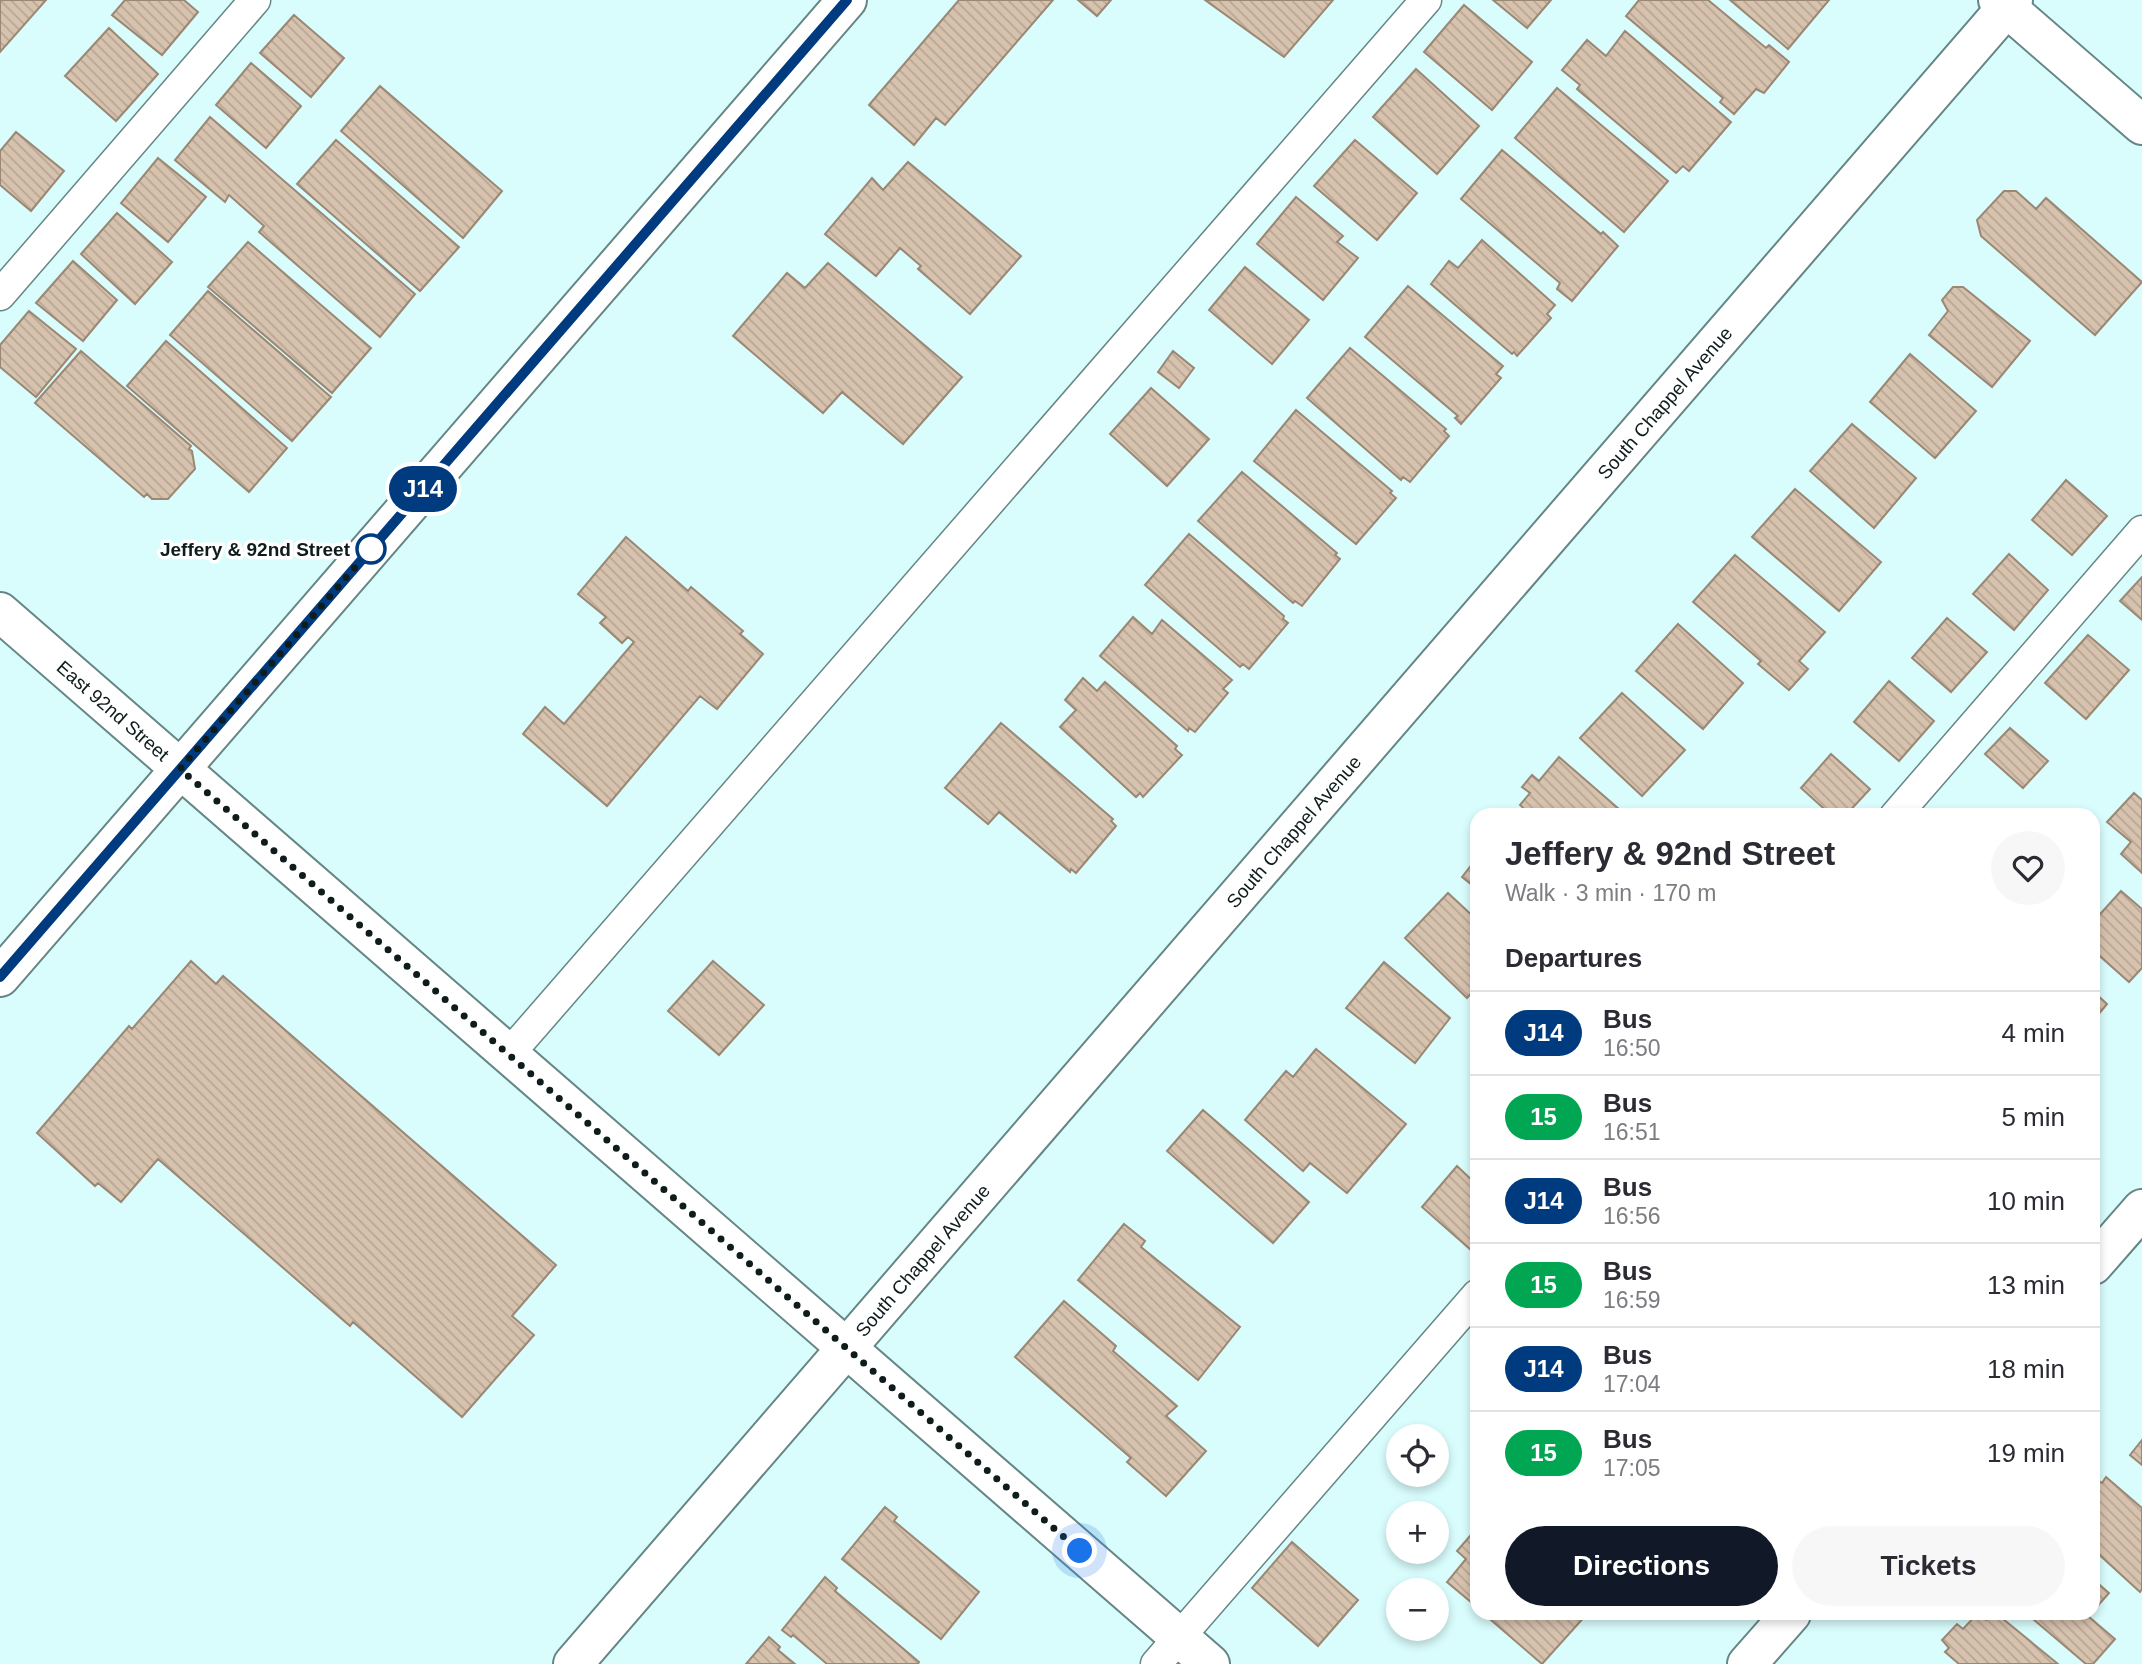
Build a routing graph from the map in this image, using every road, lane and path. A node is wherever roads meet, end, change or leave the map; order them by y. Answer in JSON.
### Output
{"nodes":[{"id":1,"x":255,"y":0,"type":"edge"},
{"id":2,"x":847,"y":0,"type":"edge"},
{"id":3,"x":1426,"y":0,"type":"edge"},
{"id":4,"x":2006,"y":2,"type":"edge"},
{"id":5,"x":2142,"y":125,"type":"edge"},
{"id":6,"x":0,"y":295,"type":"edge"},
{"id":7,"x":2142,"y":531,"type":"edge"},
{"id":8,"x":0,"y":612,"type":"edge"},
{"id":9,"x":180,"y":769,"type":"junction"},
{"id":10,"x":1902,"y":808,"type":"edge"},
{"id":11,"x":0,"y":977,"type":"edge"},
{"id":12,"x":509,"y":1054,"type":"junction"},
{"id":13,"x":2142,"y":1209,"type":"edge"},
{"id":14,"x":2100,"y":1257,"type":"edge"},
{"id":15,"x":1470,"y":1304,"type":"edge"},
{"id":16,"x":847,"y":1348,"type":"junction"},
{"id":17,"x":1786,"y":1620,"type":"edge"},
{"id":18,"x":1167,"y":1651,"type":"edge"},
{"id":19,"x":573,"y":1664,"type":"edge"},
{"id":20,"x":1210,"y":1664,"type":"edge"},
{"id":21,"x":1747,"y":1664,"type":"edge"}],
"edges":[{"from":1,"to":6,"type":"lane"},
{"from":2,"to":9,"type":"street"},
{"from":3,"to":12,"type":"lane"},
{"from":4,"to":5,"type":"street"},
{"from":4,"to":16,"type":"street","name":"South Chappel Avenue"},
{"from":7,"to":10,"type":"lane"},
{"from":8,"to":9,"type":"street","name":"East 92nd Street"},
{"from":9,"to":11,"type":"street"},
{"from":9,"to":12,"type":"street","name":"East 92nd Street"},
{"from":12,"to":16,"type":"street","name":"East 92nd Street"},
{"from":13,"to":14,"type":"street"},
{"from":15,"to":18,"type":"lane"},
{"from":16,"to":18,"type":"street","name":"East 92nd Street"},
{"from":16,"to":19,"type":"street","name":"South Chappel Avenue"},
{"from":17,"to":21,"type":"street"},
{"from":18,"to":20,"type":"street","name":"East 92nd Street"}]}
